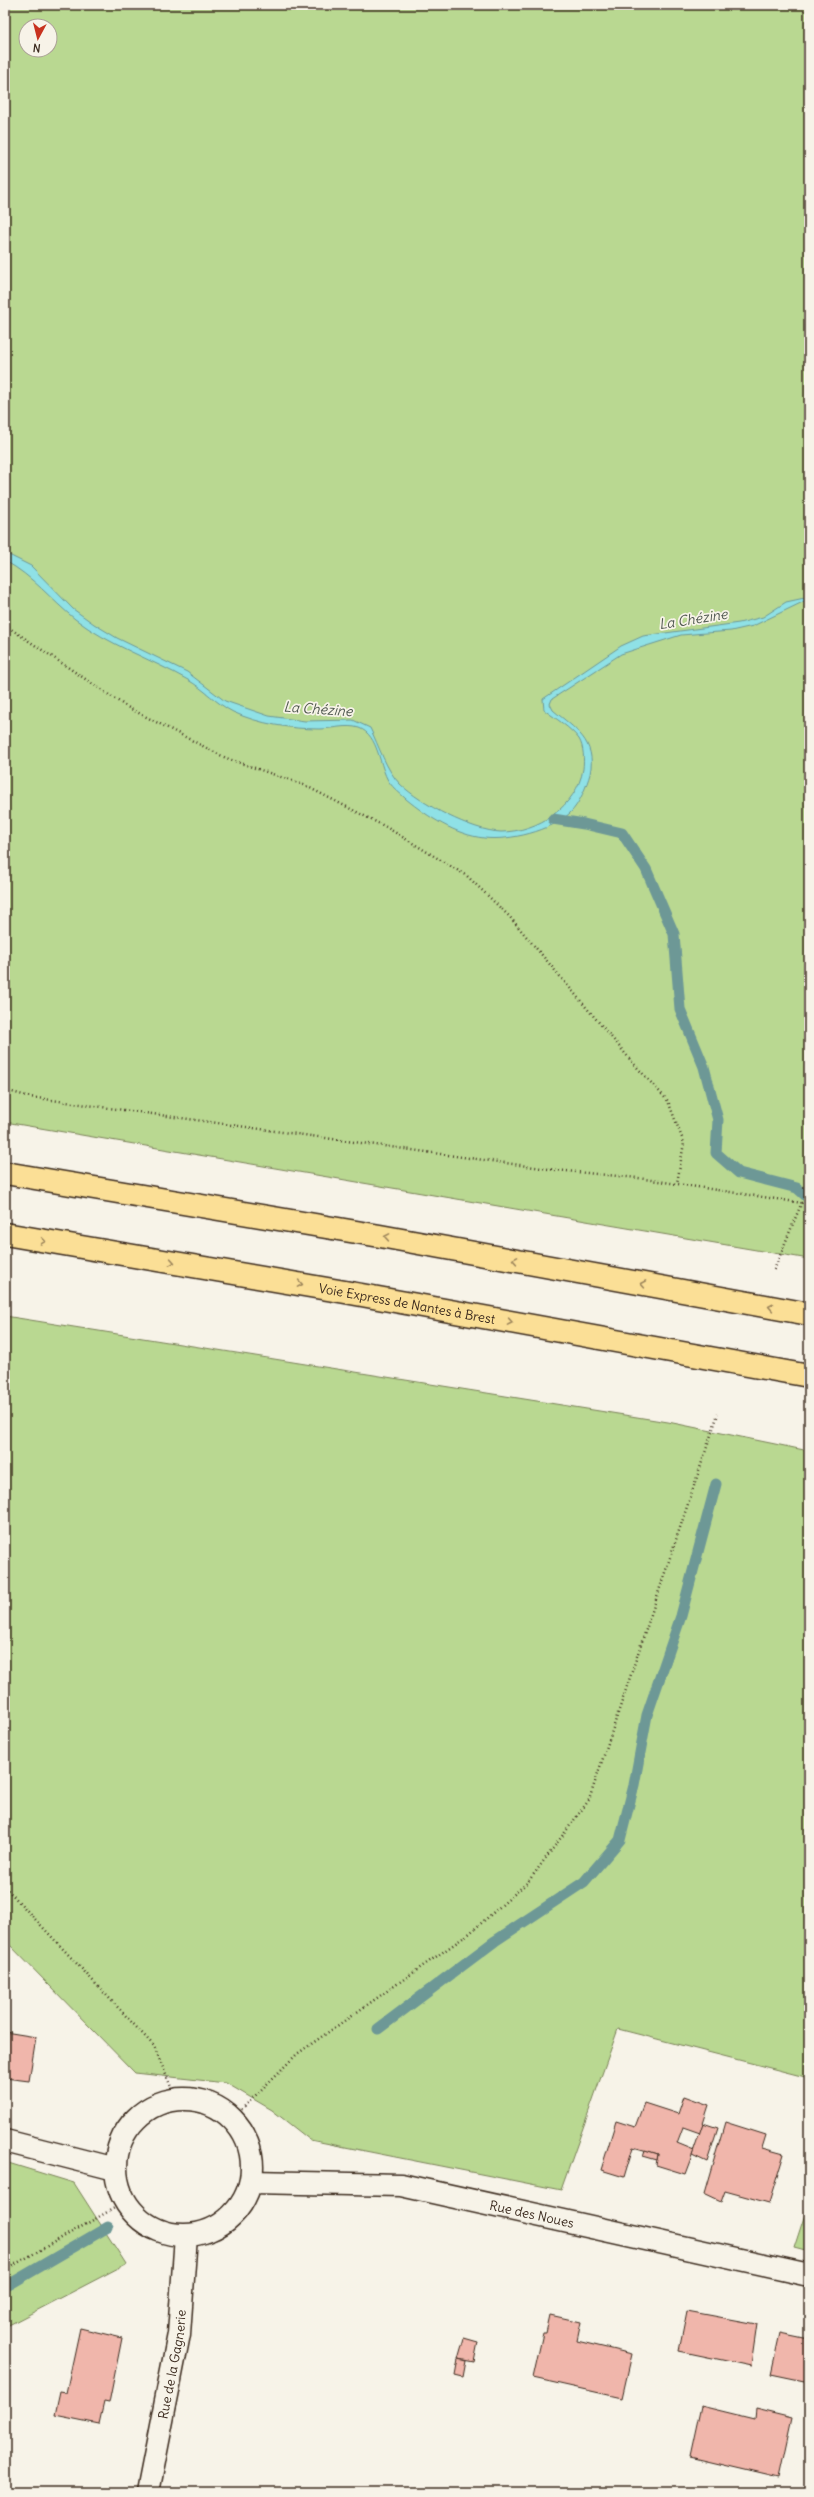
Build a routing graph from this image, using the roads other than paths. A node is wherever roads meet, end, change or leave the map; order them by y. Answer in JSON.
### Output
{"nodes":[{"id":1,"x":5,"y":1173,"type":"edge"},
{"id":2,"x":5,"y":1234,"type":"edge"},
{"id":3,"x":809,"y":1314,"type":"edge"},
{"id":4,"x":809,"y":1376,"type":"edge"},
{"id":5,"x":5,"y":2141,"type":"edge"},
{"id":6,"x":115,"y":2169,"type":"junction"},
{"id":7,"x":251,"y":2182,"type":"junction"},
{"id":8,"x":186,"y":2236,"type":"junction"},
{"id":9,"x":809,"y":2275,"type":"edge"},
{"id":10,"x":148,"y":2492,"type":"edge"}],
"edges":[{"from":3,"to":1,"type":"highway","one_way":true},
{"from":2,"to":4,"type":"highway","name":"Voie Express de Nantes à Brest","one_way":true},
{"from":5,"to":6,"type":"street"},
{"from":6,"to":7,"type":"street"},
{"from":6,"to":8,"type":"street"},
{"from":7,"to":8,"type":"street"},
{"from":7,"to":9,"type":"street","name":"Rue des Noues"},
{"from":8,"to":10,"type":"street","name":"Rue de la Gagnerie"}]}
